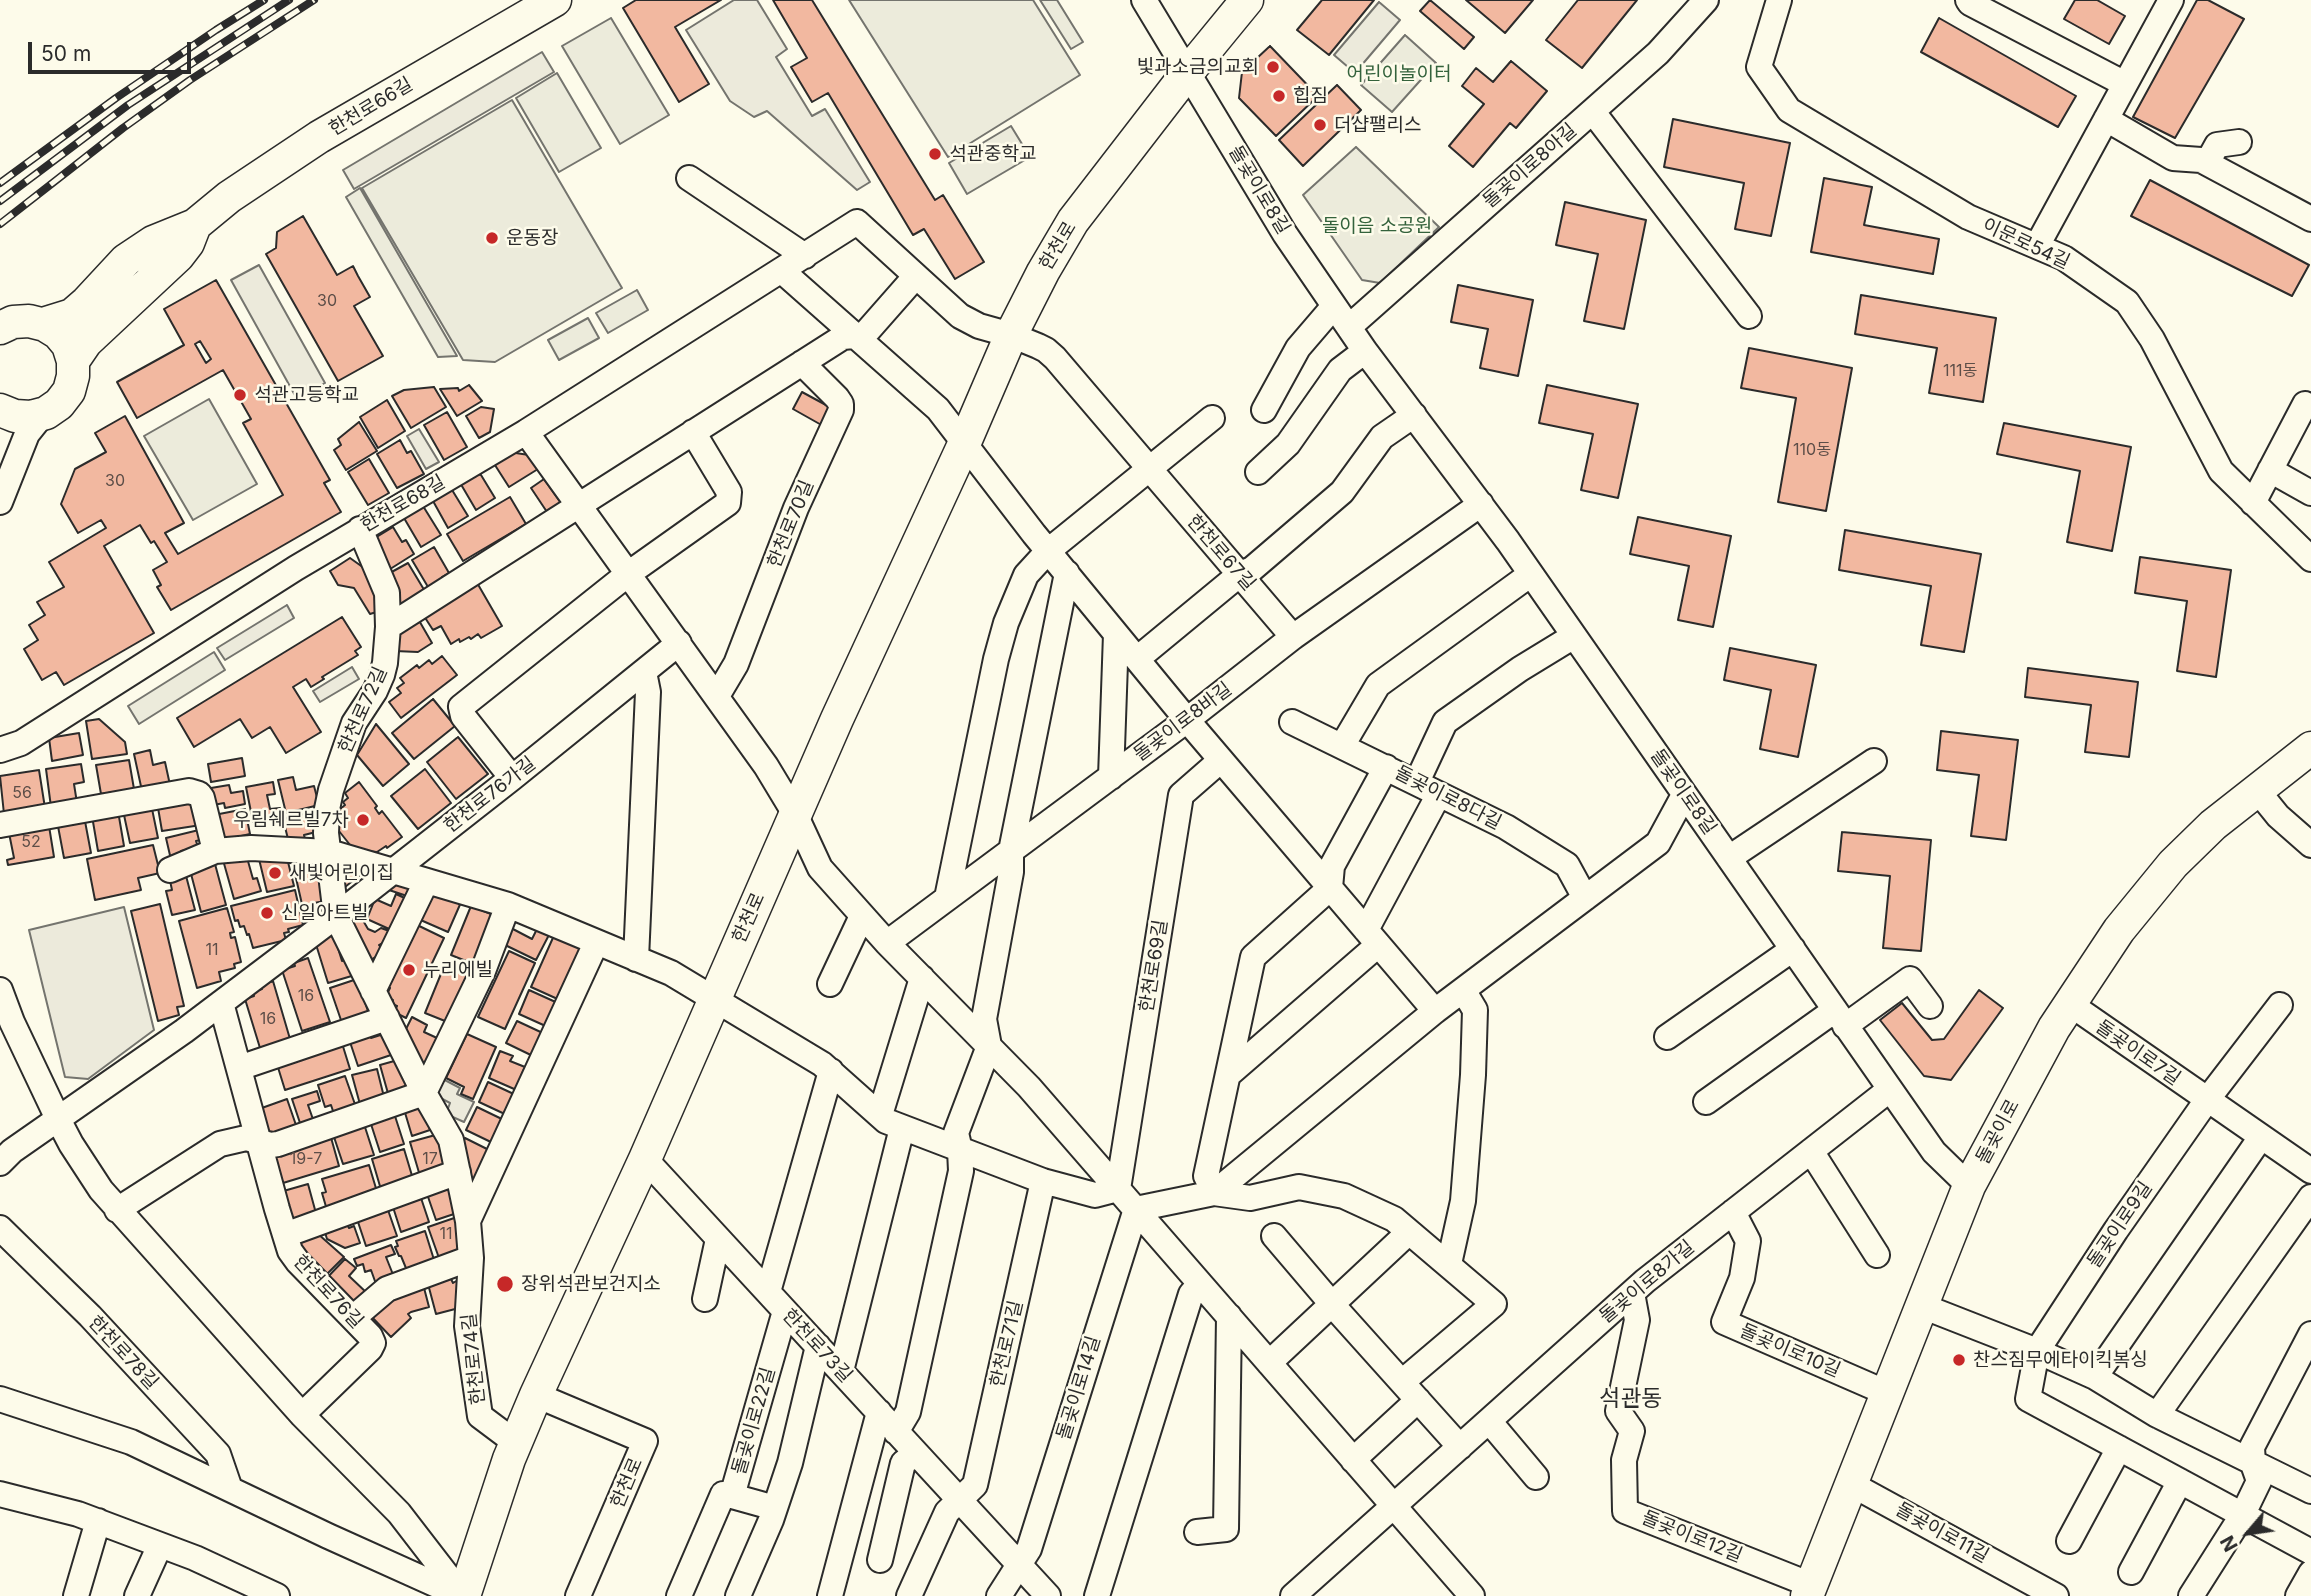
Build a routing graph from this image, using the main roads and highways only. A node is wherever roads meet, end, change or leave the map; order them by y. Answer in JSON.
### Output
{"nodes":[{"id":1,"x":555,"y":0,"type":"edge"},
{"id":2,"x":1247,"y":0,"type":"edge"},
{"id":3,"x":195,"y":225,"type":"junction"},
{"id":4,"x":43,"y":324,"type":"junction"},
{"id":5,"x":0,"y":328,"type":"edge"},
{"id":6,"x":73,"y":361,"type":"junction"},
{"id":7,"x":0,"y":410,"type":"edge"},
{"id":8,"x":2311,"y":748,"type":"edge"},
{"id":9,"x":1809,"y":1590,"type":"edge"},
{"id":10,"x":463,"y":1596,"type":"edge"}],
"edges":[{"from":1,"to":3,"type":"main road","name":"한천로66길"},
{"from":2,"to":10,"type":"main road","name":"한천로"},
{"from":3,"to":4,"type":"main road"},
{"from":3,"to":6,"type":"main road"},
{"from":4,"to":5,"type":"main road"},
{"from":4,"to":6,"type":"main road"},
{"from":6,"to":7,"type":"main road"},
{"from":8,"to":9,"type":"main road","name":"돌곶이로"}]}
